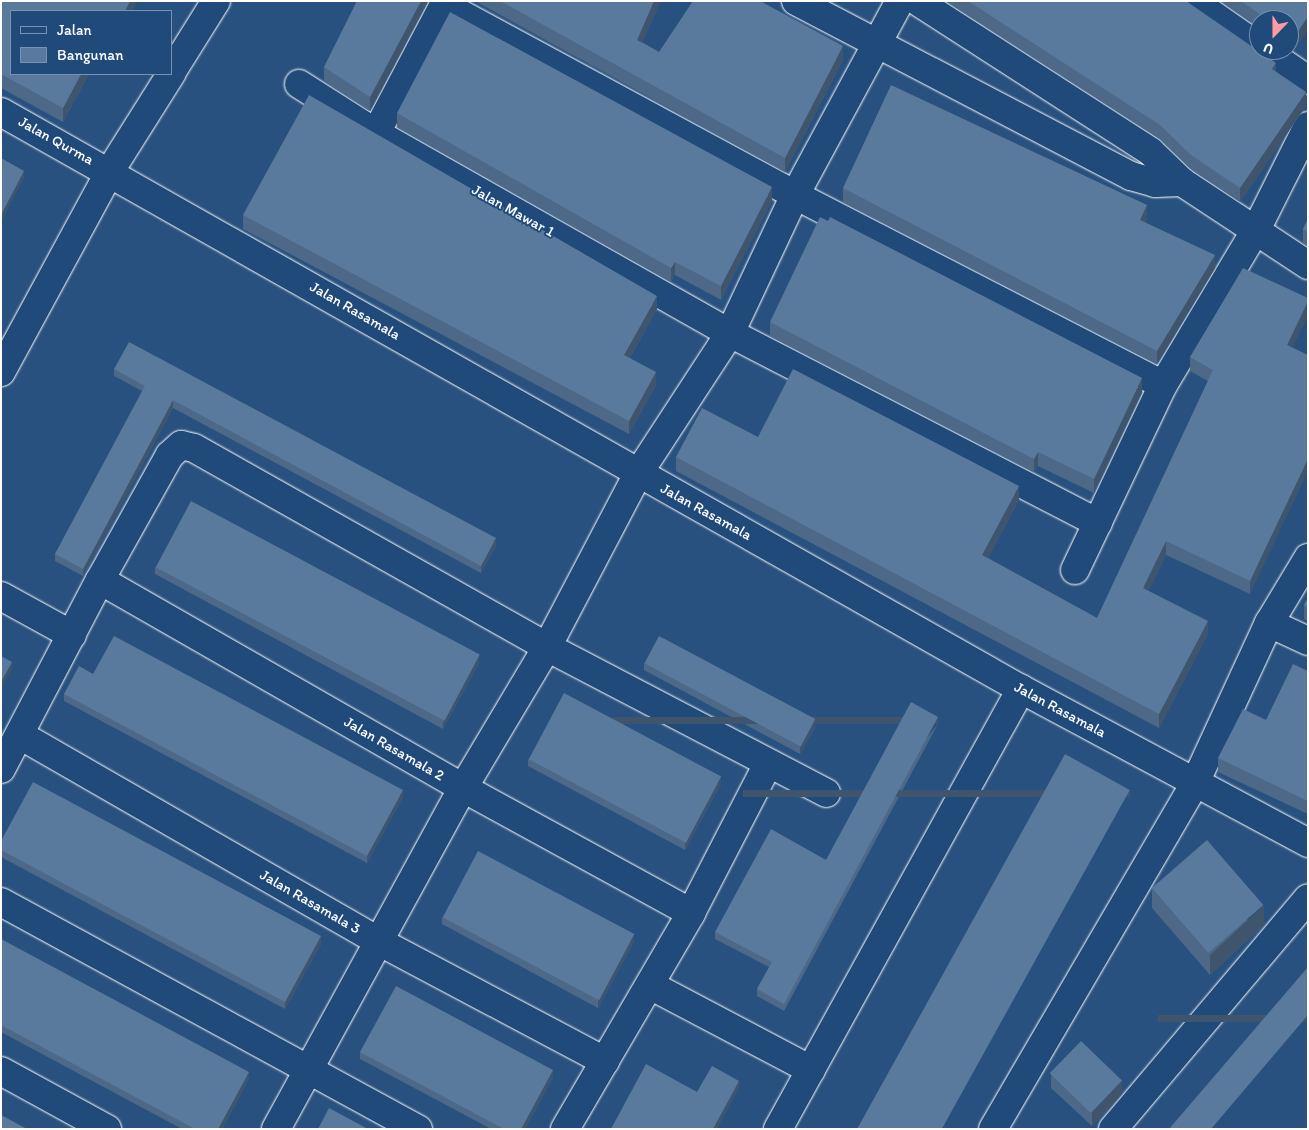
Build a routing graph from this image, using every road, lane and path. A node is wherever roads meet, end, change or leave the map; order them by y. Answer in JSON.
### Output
{"nodes":[{"id":1,"x":216,"y":1,"type":"edge"},
{"id":2,"x":796,"y":1,"type":"edge"},
{"id":3,"x":900,"y":1,"type":"edge"},
{"id":4,"x":917,"y":1,"type":"edge"},
{"id":5,"x":1193,"y":1,"type":"edge"},
{"id":6,"x":445,"y":3,"type":"edge"},
{"id":7,"x":1249,"y":40,"type":"edge"},
{"id":8,"x":877,"y":47,"type":"junction"},
{"id":9,"x":1279,"y":60,"type":"edge"},
{"id":10,"x":172,"y":71,"type":"edge"},
{"id":11,"x":170,"y":75,"type":"edge"},
{"id":12,"x":1308,"y":80,"type":"edge"},
{"id":13,"x":299,"y":84,"type":"dead end"},
{"id":14,"x":1,"y":112,"type":"edge"},
{"id":15,"x":1308,"y":126,"type":"edge"},
{"id":16,"x":376,"y":133,"type":"junction"},
{"id":17,"x":110,"y":171,"type":"junction"},
{"id":18,"x":1182,"y":182,"type":"junction"},
{"id":19,"x":794,"y":195,"type":"junction"},
{"id":20,"x":1257,"y":228,"type":"junction"},
{"id":21,"x":1308,"y":264,"type":"edge"},
{"id":22,"x":730,"y":333,"type":"junction"},
{"id":23,"x":1,"y":372,"type":"edge"},
{"id":24,"x":1163,"y":385,"type":"junction"},
{"id":25,"x":638,"y":474,"type":"junction"},
{"id":26,"x":1098,"y":523,"type":"junction"},
{"id":27,"x":1308,"y":558,"type":"edge"},
{"id":28,"x":1075,"y":570,"type":"dead end"},
{"id":29,"x":100,"y":580,"type":"junction"},
{"id":30,"x":1,"y":596,"type":"edge"},
{"id":31,"x":1269,"y":623,"type":"junction"},
{"id":32,"x":72,"y":635,"type":"junction"},
{"id":33,"x":1308,"y":641,"type":"edge"},
{"id":34,"x":548,"y":647,"type":"junction"},
{"id":35,"x":1020,"y":689,"type":"junction"},
{"id":36,"x":20,"y":735,"type":"junction"},
{"id":37,"x":768,"y":764,"type":"junction"},
{"id":38,"x":1,"y":770,"type":"edge"},
{"id":39,"x":1195,"y":783,"type":"junction"},
{"id":40,"x":463,"y":788,"type":"junction"},
{"id":41,"x":826,"y":794,"type":"dead end"},
{"id":42,"x":1308,"y":843,"type":"edge"},
{"id":43,"x":1308,"y":898,"type":"edge"},
{"id":44,"x":1,"y":902,"type":"edge"},
{"id":45,"x":691,"y":913,"type":"junction"},
{"id":46,"x":378,"y":941,"type":"junction"},
{"id":47,"x":650,"y":985,"type":"junction"},
{"id":48,"x":605,"y":1061,"type":"junction"},
{"id":49,"x":307,"y":1069,"type":"junction"},
{"id":50,"x":811,"y":1070,"type":"junction"},
{"id":51,"x":1,"y":1071,"type":"edge"},
{"id":52,"x":107,"y":1129,"type":"edge"},
{"id":53,"x":276,"y":1129,"type":"edge"},
{"id":54,"x":418,"y":1129,"type":"edge"},
{"id":55,"x":565,"y":1129,"type":"edge"},
{"id":56,"x":778,"y":1129,"type":"edge"},
{"id":57,"x":994,"y":1129,"type":"edge"},
{"id":58,"x":1113,"y":1129,"type":"edge"}],
"edges":[{"from":1,"to":10,"type":"street"},
{"from":2,"to":8,"type":"street"},
{"from":3,"to":8,"type":"street"},
{"from":4,"to":18,"type":"street"},
{"from":5,"to":7,"type":"street"},
{"from":6,"to":16,"type":"street"},
{"from":6,"to":19,"type":"street"},
{"from":8,"to":18,"type":"street"},
{"from":8,"to":19,"type":"street"},
{"from":9,"to":12,"type":"street"},
{"from":11,"to":17,"type":"street"},
{"from":13,"to":16,"type":"street","name":"Jalan Mawar 1"},
{"from":14,"to":17,"type":"street","name":"Jalan Qurma"},
{"from":15,"to":20,"type":"street"},
{"from":16,"to":22,"type":"street","name":"Jalan Mawar 1"},
{"from":17,"to":23,"type":"street"},
{"from":17,"to":25,"type":"street","name":"Jalan Rasamala"},
{"from":18,"to":20,"type":"street"},
{"from":19,"to":22,"type":"street"},
{"from":19,"to":24,"type":"street"},
{"from":20,"to":21,"type":"street"},
{"from":20,"to":24,"type":"street"},
{"from":22,"to":25,"type":"street"},
{"from":22,"to":26,"type":"street","name":"Jalan Mawar 1"},
{"from":24,"to":26,"type":"street"},
{"from":25,"to":34,"type":"street"},
{"from":25,"to":35,"type":"street","name":"Jalan Rasamala"},
{"from":26,"to":28,"type":"street"},
{"from":27,"to":31,"type":"street"},
{"from":29,"to":32,"type":"street"},
{"from":29,"to":34,"type":"street"},
{"from":29,"to":40,"type":"street","name":"Jalan Rasamala 2"},
{"from":30,"to":32,"type":"street"},
{"from":31,"to":33,"type":"street"},
{"from":31,"to":39,"type":"street"},
{"from":32,"to":36,"type":"street"},
{"from":34,"to":37,"type":"street"},
{"from":34,"to":40,"type":"street"},
{"from":35,"to":39,"type":"street","name":"Jalan Rasamala"},
{"from":35,"to":50,"type":"street"},
{"from":36,"to":38,"type":"street"},
{"from":36,"to":46,"type":"street","name":"Jalan Rasamala 3"},
{"from":37,"to":41,"type":"street"},
{"from":37,"to":45,"type":"street"},
{"from":39,"to":42,"type":"street","name":"Jalan Rasamala"},
{"from":39,"to":57,"type":"street"},
{"from":40,"to":45,"type":"street","name":"Jalan Rasamala 2"},
{"from":40,"to":46,"type":"street"},
{"from":43,"to":58,"type":"street"},
{"from":44,"to":49,"type":"street"},
{"from":45,"to":47,"type":"street"},
{"from":46,"to":48,"type":"street","name":"Jalan Rasamala 3"},
{"from":46,"to":49,"type":"street"},
{"from":47,"to":48,"type":"street"},
{"from":47,"to":50,"type":"street"},
{"from":48,"to":55,"type":"street"},
{"from":49,"to":53,"type":"street"},
{"from":49,"to":54,"type":"street"},
{"from":50,"to":56,"type":"street"},
{"from":51,"to":52,"type":"street"}]}
